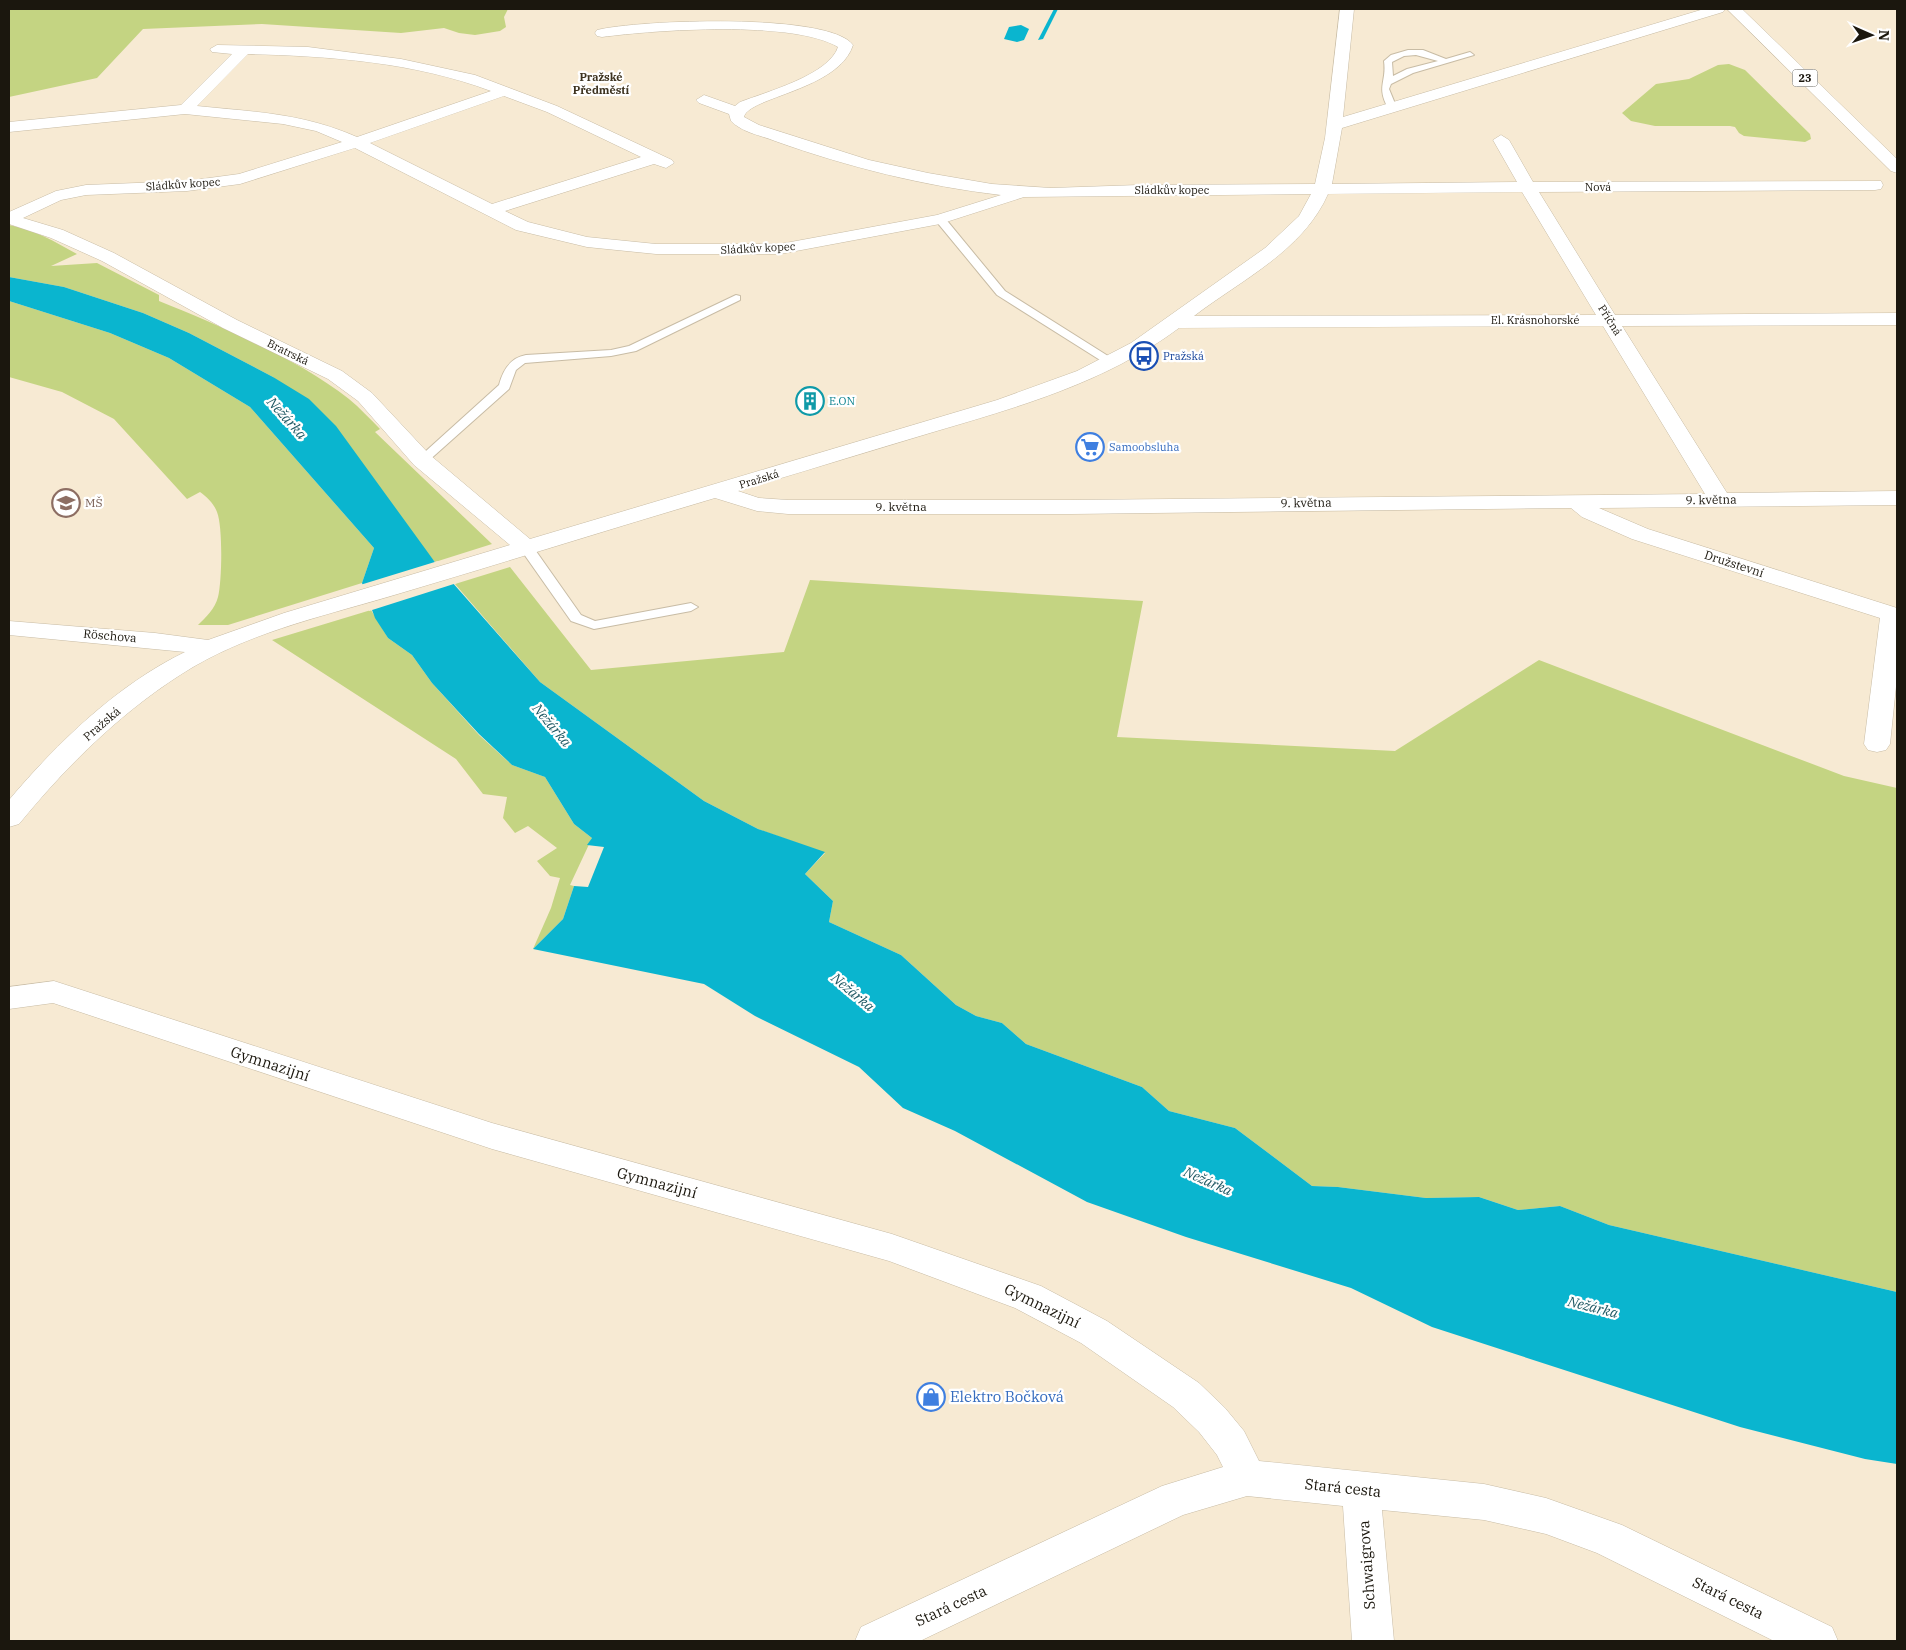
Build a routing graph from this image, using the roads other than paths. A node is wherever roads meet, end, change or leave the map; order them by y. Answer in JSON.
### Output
{"nodes":[{"id":1,"x":1347,"y":9,"type":"edge"},
{"id":2,"x":1718,"y":9,"type":"edge"},
{"id":3,"x":1734,"y":9,"type":"edge"},
{"id":4,"x":602,"y":33,"type":"dead end"},
{"id":5,"x":217,"y":49,"type":"dead end"},
{"id":6,"x":244,"y":50,"type":"junction"},
{"id":7,"x":1470,"y":55,"type":"dead end"},
{"id":8,"x":1444,"y":61,"type":"junction"},
{"id":9,"x":1388,"y":82,"type":"junction"},
{"id":10,"x":505,"y":91,"type":"junction"},
{"id":11,"x":704,"y":100,"type":"dead end"},
{"id":12,"x":1391,"y":106,"type":"junction"},
{"id":13,"x":185,"y":109,"type":"junction"},
{"id":14,"x":737,"y":112,"type":"junction"},
{"id":15,"x":1334,"y":125,"type":"junction"},
{"id":16,"x":9,"y":127,"type":"edge"},
{"id":17,"x":1501,"y":140,"type":"dead end"},
{"id":18,"x":356,"y":142,"type":"junction"},
{"id":19,"x":1897,"y":168,"type":"edge"},
{"id":20,"x":1875,"y":186,"type":"dead end"},
{"id":21,"x":1528,"y":188,"type":"junction"},
{"id":22,"x":1321,"y":190,"type":"junction"},
{"id":23,"x":1023,"y":193,"type":"junction"},
{"id":24,"x":493,"y":210,"type":"junction"},
{"id":25,"x":9,"y":218,"type":"edge"},
{"id":26,"x":940,"y":219,"type":"junction"},
{"id":27,"x":736,"y":298,"type":"dead end"},
{"id":28,"x":1897,"y":318,"type":"edge"},
{"id":29,"x":1611,"y":320,"type":"junction"},
{"id":30,"x":1173,"y":322,"type":"junction"},
{"id":31,"x":1112,"y":363,"type":"junction"},
{"id":32,"x":422,"y":460,"type":"junction"},
{"id":33,"x":718,"y":492,"type":"junction"},
{"id":34,"x":1897,"y":498,"type":"edge"},
{"id":35,"x":1720,"y":500,"type":"junction"},
{"id":36,"x":1576,"y":501,"type":"junction"},
{"id":37,"x":517,"y":550,"type":"junction"},
{"id":38,"x":691,"y":607,"type":"dead end"},
{"id":39,"x":1895,"y":616,"type":"edge"},
{"id":40,"x":9,"y":628,"type":"edge"},
{"id":41,"x":211,"y":648,"type":"junction"},
{"id":42,"x":1877,"y":744,"type":"dead end"},
{"id":43,"x":9,"y":818,"type":"edge"},
{"id":44,"x":9,"y":998,"type":"edge"},
{"id":45,"x":1247,"y":1478,"type":"junction"},
{"id":46,"x":1361,"y":1490,"type":"junction"},
{"id":47,"x":876,"y":1641,"type":"edge"},
{"id":48,"x":1373,"y":1641,"type":"edge"},
{"id":49,"x":1816,"y":1641,"type":"edge"}],
"edges":[{"from":1,"to":15,"type":"street","name":"Pražská"},
{"from":2,"to":12,"type":"street"},
{"from":3,"to":19,"type":"street","number":"23"},
{"from":4,"to":14,"type":"street"},
{"from":5,"to":6,"type":"street"},
{"from":6,"to":10,"type":"street"},
{"from":6,"to":13,"type":"street"},
{"from":7,"to":8,"type":"lane"},
{"from":8,"to":9,"type":"lane"},
{"from":8,"to":9,"type":"lane"},
{"from":9,"to":12,"type":"lane"},
{"from":10,"to":18,"type":"street","name":"Sládkův kopec"},
{"from":10,"to":24,"type":"street"},
{"from":11,"to":14,"type":"street","name":"Sládkův kopec"},
{"from":12,"to":15,"type":"street"},
{"from":13,"to":16,"type":"street","name":"Sládkův kopec"},
{"from":13,"to":18,"type":"street","name":"Sládkův kopec"},
{"from":14,"to":23,"type":"street","name":"Sládkův kopec"},
{"from":15,"to":22,"type":"street","name":"Pražská"},
{"from":17,"to":21,"type":"street","name":"Příčná"},
{"from":18,"to":24,"type":"street","name":"Sládkův kopec"},
{"from":18,"to":25,"type":"street","name":"Sládkův kopec"},
{"from":20,"to":21,"type":"street","name":"Nová"},
{"from":21,"to":22,"type":"street","name":"Nová"},
{"from":21,"to":29,"type":"street","name":"Příčná"},
{"from":22,"to":23,"type":"street","name":"Sládkův kopec"},
{"from":22,"to":30,"type":"street","name":"Pražská"},
{"from":23,"to":26,"type":"street","name":"Sládkův kopec"},
{"from":24,"to":26,"type":"street","name":"Sládkův kopec"},
{"from":25,"to":32,"type":"street","name":"Bratrská"},
{"from":26,"to":31,"type":"lane"},
{"from":27,"to":32,"type":"lane"},
{"from":28,"to":29,"type":"street","name":"El. Krásnohorské"},
{"from":29,"to":30,"type":"street","name":"El. Krásnohorské"},
{"from":29,"to":35,"type":"street","name":"Příčná"},
{"from":30,"to":31,"type":"street","name":"Pražská"},
{"from":31,"to":33,"type":"street","name":"Pražská"},
{"from":32,"to":37,"type":"street","name":"Bratrská"},
{"from":33,"to":36,"type":"street","name":"9. května"},
{"from":33,"to":37,"type":"street","name":"Pražská"},
{"from":34,"to":35,"type":"street","name":"9. května"},
{"from":35,"to":36,"type":"street","name":"9. května"},
{"from":36,"to":39,"type":"street","name":"Družstevní"},
{"from":37,"to":38,"type":"lane"},
{"from":37,"to":41,"type":"street","name":"Pražská"},
{"from":39,"to":42,"type":"street"},
{"from":40,"to":41,"type":"street","name":"Röschova"},
{"from":41,"to":43,"type":"street","name":"Pražská"},
{"from":44,"to":45,"type":"street","name":"Gymnazijní"},
{"from":45,"to":46,"type":"street","name":"Stará cesta"},
{"from":45,"to":47,"type":"street","name":"Stará cesta"},
{"from":46,"to":48,"type":"street","name":"Schwaigrova"},
{"from":46,"to":49,"type":"street","name":"Stará cesta"}]}
